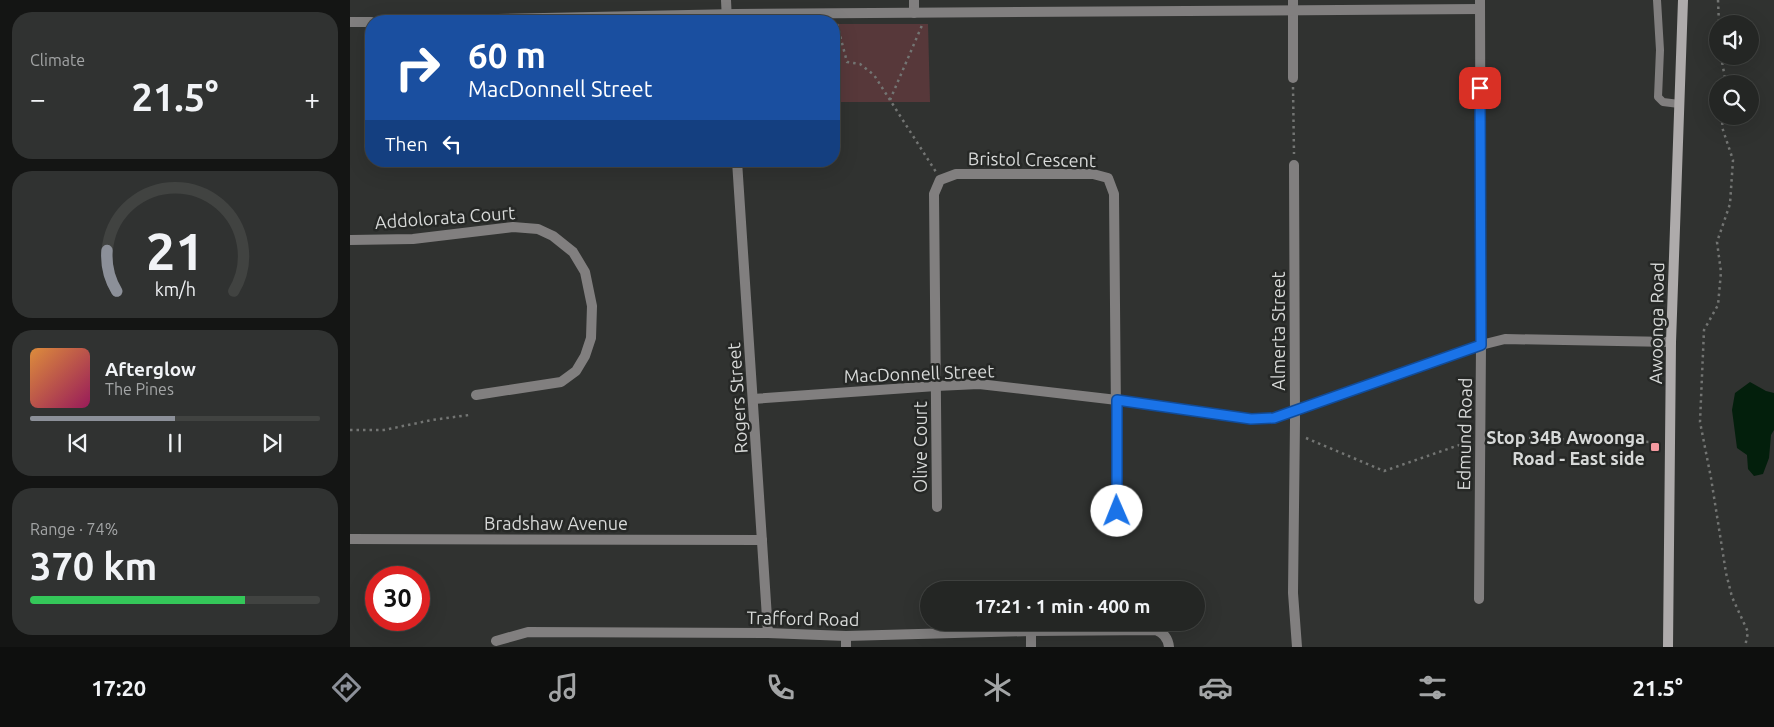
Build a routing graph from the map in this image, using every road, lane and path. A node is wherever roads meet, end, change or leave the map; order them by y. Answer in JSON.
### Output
{"nodes":[{"id":1,"x":726,"y":0,"type":"edge"},
{"id":2,"x":914,"y":0,"type":"edge"},
{"id":3,"x":1657,"y":0,"type":"edge"},
{"id":4,"x":1682,"y":0,"type":"edge"},
{"id":5,"x":1718,"y":0,"type":"edge"},
{"id":6,"x":1480,"y":4,"type":"edge"},
{"id":7,"x":1293,"y":5,"type":"edge"},
{"id":8,"x":914,"y":13,"type":"junction"},
{"id":9,"x":927,"y":13,"type":"junction"},
{"id":10,"x":834,"y":14,"type":"joint"},
{"id":11,"x":727,"y":15,"type":"edge"},
{"id":12,"x":807,"y":15,"type":"edge"},
{"id":13,"x":1719,"y":15,"type":"edge"},
{"id":14,"x":350,"y":22,"type":"edge"},
{"id":15,"x":365,"y":22,"type":"edge"},
{"id":16,"x":840,"y":36,"type":"edge"},
{"id":17,"x":1293,"y":78,"type":"joint"},
{"id":18,"x":890,"y":100,"type":"junction"},
{"id":19,"x":1679,"y":104,"type":"junction"},
{"id":20,"x":1722,"y":125,"type":"edge"},
{"id":21,"x":1294,"y":164,"type":"joint"},
{"id":22,"x":737,"y":167,"type":"edge"},
{"id":23,"x":940,"y":180,"type":"junction"},
{"id":24,"x":350,"y":240,"type":"edge"},
{"id":25,"x":1671,"y":342,"type":"junction"},
{"id":26,"x":1481,"y":345,"type":"junction"},
{"id":27,"x":936,"y":386,"type":"junction"},
{"id":28,"x":476,"y":395,"type":"dead end"},
{"id":29,"x":753,"y":399,"type":"junction"},
{"id":30,"x":1117,"y":400,"type":"junction"},
{"id":31,"x":1295,"y":410,"type":"junction"},
{"id":32,"x":469,"y":415,"type":"dead end"},
{"id":33,"x":350,"y":430,"type":"edge"},
{"id":34,"x":1295,"y":433,"type":"junction"},
{"id":35,"x":1481,"y":437,"type":"junction"},
{"id":36,"x":1651,"y":442,"type":"dead end"},
{"id":37,"x":937,"y":507,"type":"dead end"},
{"id":38,"x":1117,"y":525,"type":"dead end"},
{"id":39,"x":350,"y":539,"type":"edge"},
{"id":40,"x":762,"y":540,"type":"junction"},
{"id":41,"x":1479,"y":599,"type":"dead end"},
{"id":42,"x":1031,"y":631,"type":"joint"},
{"id":43,"x":1158,"y":631,"type":"edge"},
{"id":44,"x":768,"y":634,"type":"junction"},
{"id":45,"x":846,"y":636,"type":"junction"},
{"id":46,"x":496,"y":641,"type":"dead end"},
{"id":47,"x":846,"y":647,"type":"edge"},
{"id":48,"x":1031,"y":647,"type":"edge"},
{"id":49,"x":1169,"y":647,"type":"edge"},
{"id":50,"x":1297,"y":647,"type":"edge"},
{"id":51,"x":1668,"y":647,"type":"edge"},
{"id":52,"x":1746,"y":647,"type":"edge"}],
"edges":[{"from":1,"to":11,"type":"street"},
{"from":2,"to":8,"type":"street"},
{"from":3,"to":19,"type":"lane"},
{"from":4,"to":19,"type":"main road","name":"Awoonga Road"},
{"from":5,"to":13,"type":"path"},
{"from":6,"to":7,"type":"street"},
{"from":6,"to":26,"type":"street","name":"Edmund Road"},
{"from":7,"to":9,"type":"street"},
{"from":7,"to":17,"type":"street"},
{"from":8,"to":9,"type":"street"},
{"from":8,"to":10,"type":"street"},
{"from":9,"to":18,"type":"path"},
{"from":10,"to":12,"type":"street"},
{"from":14,"to":15,"type":"street"},
{"from":16,"to":18,"type":"path"},
{"from":17,"to":21,"type":"path"},
{"from":18,"to":23,"type":"path"},
{"from":19,"to":25,"type":"main road","name":"Awoonga Road"},
{"from":20,"to":52,"type":"path"},
{"from":21,"to":31,"type":"street","name":"Almerta Street"},
{"from":22,"to":29,"type":"street","name":"Rogers Street"},
{"from":23,"to":27,"type":"street"},
{"from":23,"to":30,"type":"street","name":"Bristol Crescent"},
{"from":24,"to":28,"type":"street","name":"Addolorata Court"},
{"from":25,"to":26,"type":"street","name":"MacDonnell Street"},
{"from":25,"to":51,"type":"main road","name":"Awoonga Road"},
{"from":26,"to":31,"type":"street","name":"MacDonnell Street"},
{"from":26,"to":35,"type":"street","name":"Edmund Road"},
{"from":27,"to":29,"type":"street","name":"MacDonnell Street"},
{"from":27,"to":30,"type":"street","name":"MacDonnell Street"},
{"from":27,"to":37,"type":"street","name":"Olive Court"},
{"from":29,"to":40,"type":"street","name":"Rogers Street"},
{"from":30,"to":31,"type":"street","name":"MacDonnell Street"},
{"from":30,"to":38,"type":"street"},
{"from":31,"to":34,"type":"street","name":"Almerta Street"},
{"from":32,"to":33,"type":"path"},
{"from":34,"to":35,"type":"path"},
{"from":34,"to":50,"type":"street","name":"Almerta Street"},
{"from":35,"to":36,"type":"path"},
{"from":35,"to":41,"type":"street","name":"Edmund Road"},
{"from":39,"to":40,"type":"street","name":"Bradshaw Avenue"},
{"from":40,"to":44,"type":"street","name":"Rogers Street"},
{"from":42,"to":45,"type":"street","name":"Trafford Road"},
{"from":42,"to":48,"type":"street"},
{"from":43,"to":49,"type":"street","name":"Trafford Road"},
{"from":44,"to":45,"type":"street","name":"Trafford Road"},
{"from":44,"to":46,"type":"street","name":"Trafford Road"},
{"from":45,"to":47,"type":"street"}]}
